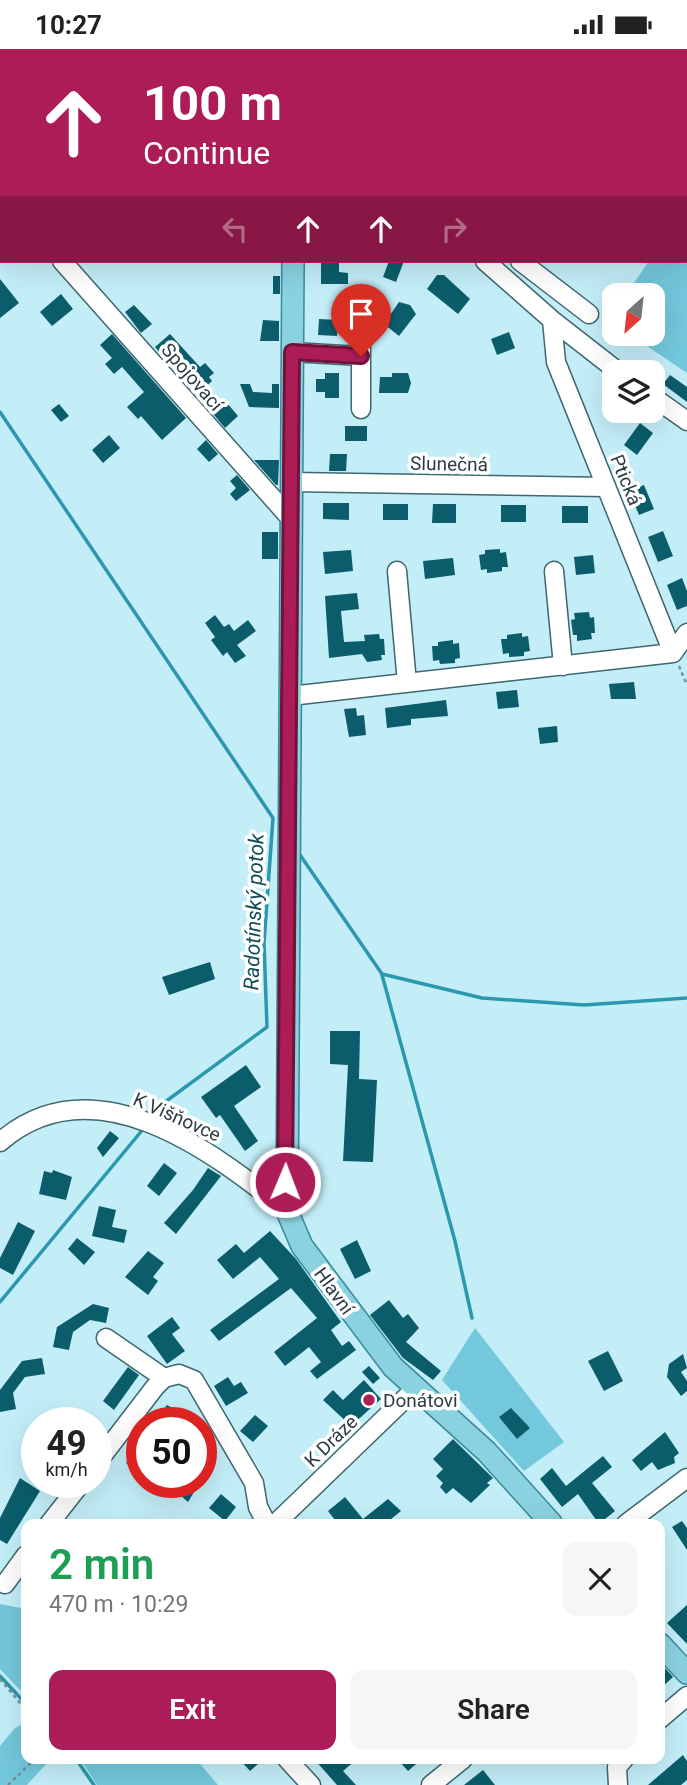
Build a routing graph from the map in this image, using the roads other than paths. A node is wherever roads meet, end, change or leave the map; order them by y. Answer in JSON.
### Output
{"nodes":[{"id":1,"x":293,"y":263,"type":"edge"},
{"id":2,"x":487,"y":263,"type":"edge"},
{"id":3,"x":523,"y":263,"type":"edge"},
{"id":4,"x":72,"y":264,"type":"edge"},
{"id":5,"x":589,"y":314,"type":"dead end"},
{"id":6,"x":552,"y":320,"type":"junction"},
{"id":7,"x":361,"y":331,"type":"dead end"},
{"id":8,"x":292,"y":352,"type":"junction"},
{"id":9,"x":361,"y":356,"type":"junction"},
{"id":10,"x":603,"y":360,"type":"edge"},
{"id":11,"x":665,"y":405,"type":"edge"},
{"id":12,"x":361,"y":409,"type":"dead end"},
{"id":13,"x":687,"y":421,"type":"edge"},
{"id":14,"x":292,"y":482,"type":"junction"},
{"id":15,"x":607,"y":487,"type":"junction"},
{"id":16,"x":292,"y":520,"type":"junction"},
{"id":17,"x":554,"y":571,"type":"dead end"},
{"id":18,"x":397,"y":572,"type":"dead end"},
{"id":19,"x":687,"y":633,"type":"edge"},
{"id":20,"x":673,"y":653,"type":"junction"},
{"id":21,"x":563,"y":666,"type":"junction"},
{"id":22,"x":407,"y":683,"type":"junction"},
{"id":23,"x":290,"y":696,"type":"junction"},
{"id":24,"x":0,"y":1142,"type":"edge"},
{"id":25,"x":287,"y":1211,"type":"junction"},
{"id":26,"x":106,"y":1338,"type":"dead end"},
{"id":27,"x":164,"y":1378,"type":"junction"},
{"id":28,"x":416,"y":1388,"type":"junction"},
{"id":29,"x":112,"y":1444,"type":"edge"},
{"id":30,"x":687,"y":1478,"type":"edge"},
{"id":31,"x":70,"y":1498,"type":"edge"},
{"id":32,"x":54,"y":1519,"type":"edge"},
{"id":33,"x":264,"y":1519,"type":"edge"},
{"id":34,"x":280,"y":1519,"type":"edge"},
{"id":35,"x":547,"y":1519,"type":"edge"},
{"id":36,"x":633,"y":1519,"type":"edge"},
{"id":37,"x":21,"y":1562,"type":"edge"},
{"id":38,"x":5,"y":1584,"type":"dead end"},
{"id":39,"x":665,"y":1649,"type":"edge"},
{"id":40,"x":687,"y":1672,"type":"edge"},
{"id":41,"x":687,"y":1696,"type":"edge"},
{"id":42,"x":665,"y":1715,"type":"edge"},
{"id":43,"x":292,"y":1764,"type":"edge"},
{"id":44,"x":457,"y":1764,"type":"edge"},
{"id":45,"x":620,"y":1764,"type":"edge"},
{"id":46,"x":311,"y":1785,"type":"edge"},
{"id":47,"x":431,"y":1785,"type":"edge"},
{"id":48,"x":618,"y":1785,"type":"edge"}],
"edges":[{"from":1,"to":8,"type":"main road","name":"Hlavní"},
{"from":2,"to":6,"type":"street"},
{"from":3,"to":5,"type":"street"},
{"from":4,"to":16,"type":"street","name":"Spojovací"},
{"from":6,"to":10,"type":"street"},
{"from":6,"to":15,"type":"street","name":"Ptická"},
{"from":7,"to":9,"type":"street"},
{"from":8,"to":9,"type":"street"},
{"from":8,"to":14,"type":"main road","name":"Hlavní"},
{"from":9,"to":12,"type":"street"},
{"from":11,"to":13,"type":"street"},
{"from":14,"to":15,"type":"street","name":"Slunečná"},
{"from":14,"to":16,"type":"main road","name":"Hlavní"},
{"from":15,"to":20,"type":"street","name":"Ptická"},
{"from":16,"to":23,"type":"main road","name":"Hlavní"},
{"from":17,"to":21,"type":"street"},
{"from":18,"to":22,"type":"street"},
{"from":19,"to":20,"type":"street"},
{"from":20,"to":21,"type":"street"},
{"from":21,"to":22,"type":"street"},
{"from":22,"to":23,"type":"street"},
{"from":23,"to":25,"type":"main road","name":"Hlavní"},
{"from":24,"to":25,"type":"street","name":"K Višňovce"},
{"from":25,"to":28,"type":"main road","name":"Hlavní"},
{"from":26,"to":27,"type":"street"},
{"from":27,"to":29,"type":"street"},
{"from":27,"to":33,"type":"street"},
{"from":28,"to":34,"type":"street","name":"K Dráze"},
{"from":28,"to":35,"type":"main road","name":"Hlavní"},
{"from":30,"to":36,"type":"street"},
{"from":31,"to":32,"type":"street"},
{"from":37,"to":38,"type":"street"},
{"from":39,"to":40,"type":"main road"},
{"from":41,"to":42,"type":"street"},
{"from":43,"to":46,"type":"street"},
{"from":44,"to":47,"type":"street"},
{"from":45,"to":48,"type":"street"}]}
